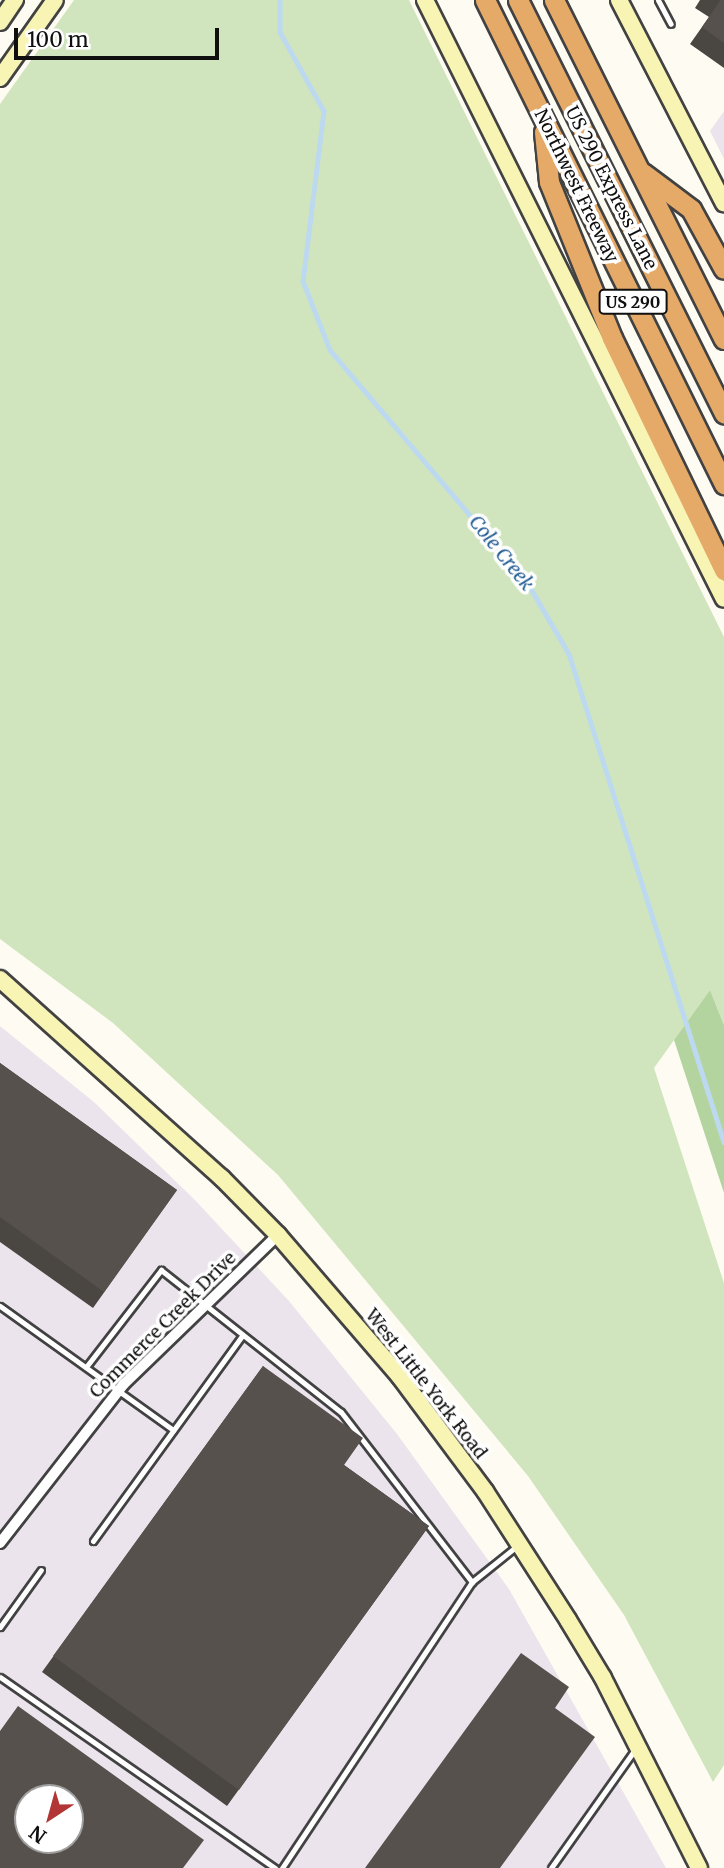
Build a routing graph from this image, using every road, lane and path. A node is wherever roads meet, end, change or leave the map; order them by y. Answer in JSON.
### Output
{"nodes":[{"id":1,"x":15,"y":0,"type":"edge"},
{"id":2,"x":55,"y":0,"type":"edge"},
{"id":3,"x":425,"y":0,"type":"edge"},
{"id":4,"x":485,"y":0,"type":"edge"},
{"id":5,"x":518,"y":0,"type":"edge"},
{"id":6,"x":554,"y":0,"type":"edge"},
{"id":7,"x":619,"y":0,"type":"edge"},
{"id":8,"x":658,"y":0,"type":"edge"},
{"id":9,"x":0,"y":22,"type":"edge"},
{"id":10,"x":671,"y":24,"type":"dead end"},
{"id":11,"x":0,"y":78,"type":"edge"},
{"id":12,"x":543,"y":121,"type":"junction"},
{"id":13,"x":639,"y":171,"type":"junction"},
{"id":14,"x":724,"y":203,"type":"edge"},
{"id":15,"x":724,"y":269,"type":"edge"},
{"id":16,"x":724,"y":339,"type":"edge"},
{"id":17,"x":724,"y":413,"type":"edge"},
{"id":18,"x":724,"y":484,"type":"edge"},
{"id":19,"x":724,"y":570,"type":"edge"},
{"id":20,"x":724,"y":599,"type":"edge"},
{"id":21,"x":0,"y":979,"type":"edge"},
{"id":22,"x":0,"y":989,"type":"edge"},
{"id":23,"x":23,"y":1001,"type":"junction"},
{"id":24,"x":278,"y":1235,"type":"junction"},
{"id":25,"x":0,"y":1306,"type":"edge"},
{"id":26,"x":203,"y":1308,"type":"junction"},
{"id":27,"x":242,"y":1336,"type":"junction"},
{"id":28,"x":86,"y":1367,"type":"junction"},
{"id":29,"x":120,"y":1389,"type":"junction"},
{"id":30,"x":173,"y":1430,"type":"junction"},
{"id":31,"x":93,"y":1541,"type":"dead end"},
{"id":32,"x":0,"y":1543,"type":"edge"},
{"id":33,"x":519,"y":1544,"type":"junction"},
{"id":34,"x":41,"y":1570,"type":"dead end"},
{"id":35,"x":472,"y":1582,"type":"junction"},
{"id":36,"x":0,"y":1627,"type":"edge"},
{"id":37,"x":0,"y":1677,"type":"edge"},
{"id":38,"x":638,"y":1745,"type":"junction"},
{"id":39,"x":275,"y":1868,"type":"edge"},
{"id":40,"x":282,"y":1868,"type":"edge"},
{"id":41,"x":551,"y":1868,"type":"edge"},
{"id":42,"x":699,"y":1868,"type":"edge"}],
"edges":[{"from":1,"to":9,"type":"main road"},
{"from":2,"to":11,"type":"main road"},
{"from":3,"to":20,"type":"main road"},
{"from":4,"to":12,"type":"highway","name":"Northwest Freeway","number":"US 290"},
{"from":5,"to":17,"type":"highway","name":"US 290 Express Lane"},
{"from":6,"to":13,"type":"highway"},
{"from":7,"to":14,"type":"main road"},
{"from":8,"to":10,"type":"lane"},
{"from":12,"to":18,"type":"highway","name":"Northwest Freeway","number":"US 290"},
{"from":12,"to":19,"type":"highway"},
{"from":13,"to":15,"type":"highway"},
{"from":13,"to":16,"type":"highway"},
{"from":21,"to":23,"type":"main road","name":"West Little York Road"},
{"from":22,"to":23,"type":"main road","name":"West Little York Road"},
{"from":23,"to":24,"type":"main road","name":"West Little York Road"},
{"from":24,"to":26,"type":"street","name":"Commerce Creek Drive"},
{"from":24,"to":33,"type":"main road","name":"West Little York Road"},
{"from":25,"to":28,"type":"lane"},
{"from":26,"to":27,"type":"lane"},
{"from":26,"to":28,"type":"lane"},
{"from":26,"to":29,"type":"street","name":"Commerce Creek Drive"},
{"from":27,"to":30,"type":"lane"},
{"from":27,"to":35,"type":"lane"},
{"from":28,"to":29,"type":"lane"},
{"from":29,"to":30,"type":"lane"},
{"from":29,"to":32,"type":"street","name":"Commerce Creek Drive"},
{"from":30,"to":31,"type":"lane"},
{"from":33,"to":35,"type":"lane"},
{"from":33,"to":38,"type":"main road","name":"West Little York Road"},
{"from":34,"to":36,"type":"lane"},
{"from":35,"to":40,"type":"lane"},
{"from":37,"to":39,"type":"lane"},
{"from":38,"to":41,"type":"lane"},
{"from":38,"to":42,"type":"main road","name":"West Little York Road"}]}
